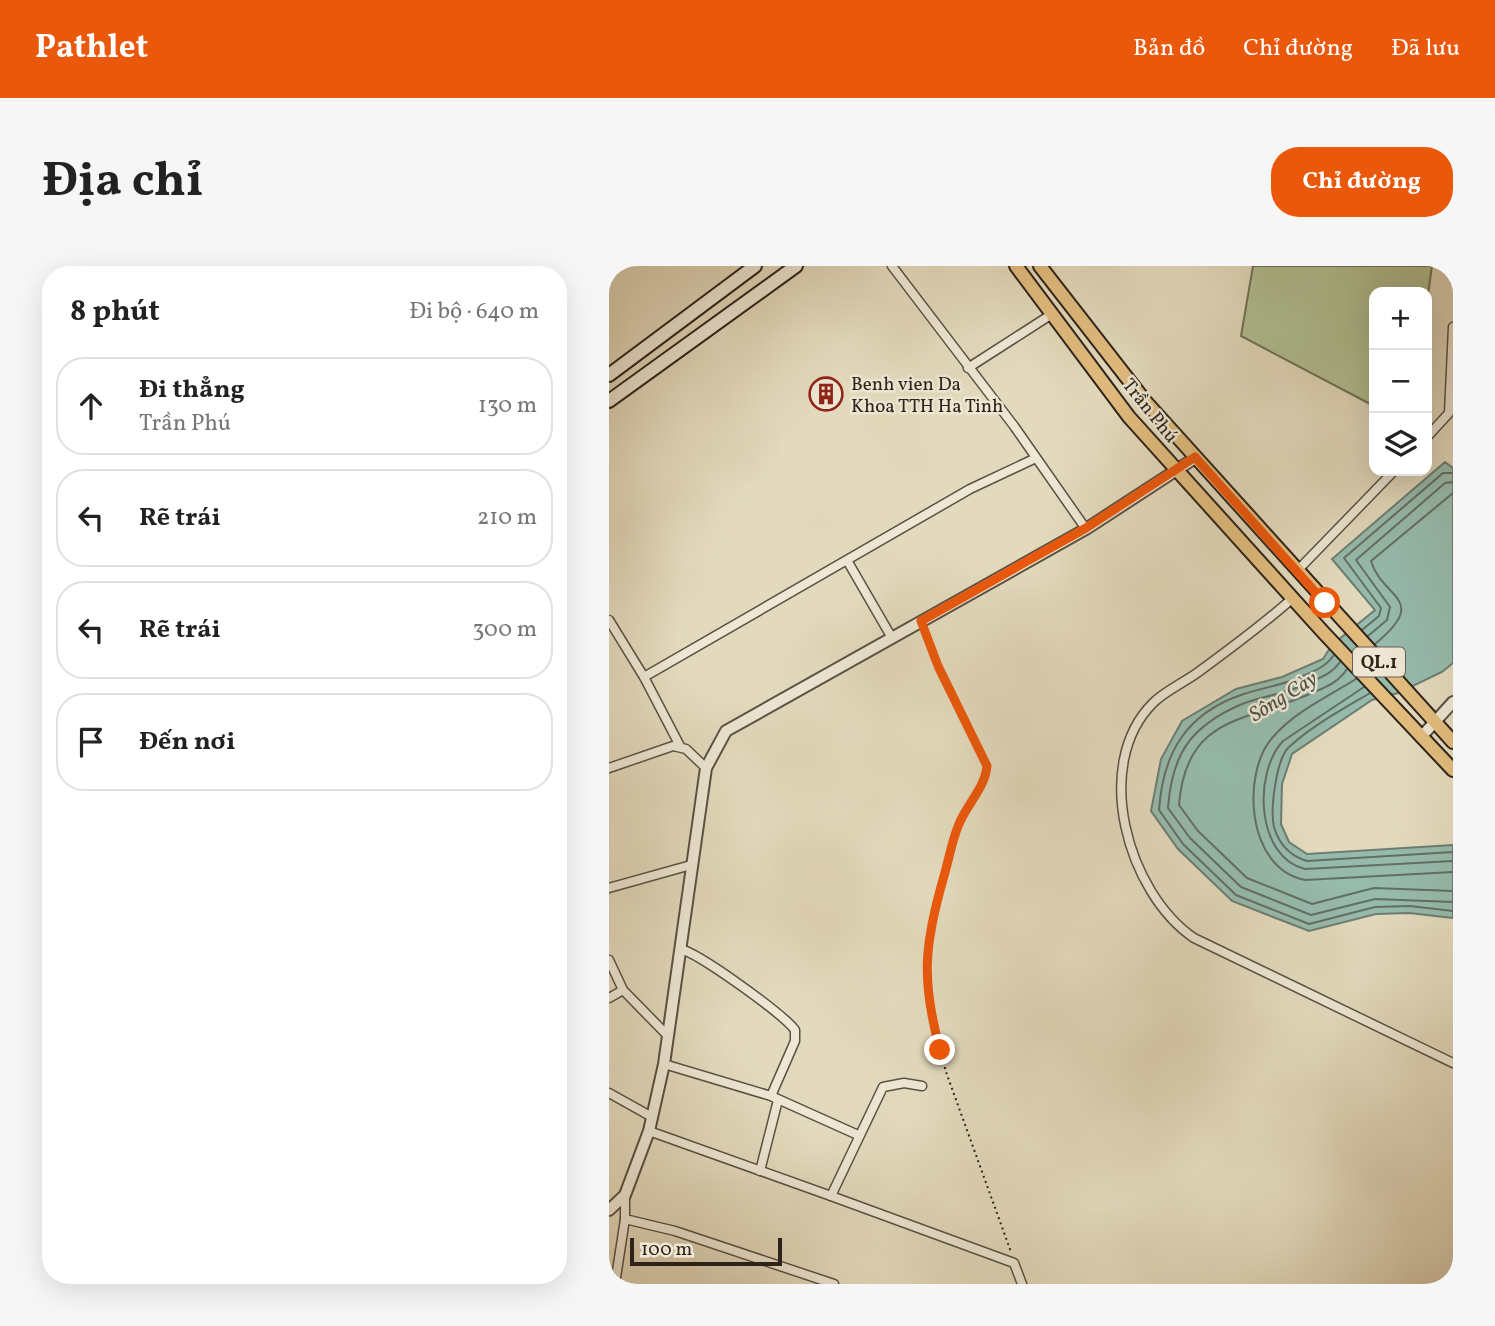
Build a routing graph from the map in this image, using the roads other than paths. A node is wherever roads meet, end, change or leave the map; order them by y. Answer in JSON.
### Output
{"nodes":[{"id":1,"x":755,"y":266,"type":"edge"},
{"id":2,"x":796,"y":266,"type":"edge"},
{"id":3,"x":892,"y":266,"type":"edge"},
{"id":4,"x":1016,"y":266,"type":"edge"},
{"id":5,"x":1040,"y":266,"type":"edge"},
{"id":6,"x":1052,"y":314,"type":"junction"},
{"id":7,"x":1453,"y":327,"type":"edge"},
{"id":8,"x":968,"y":368,"type":"junction"},
{"id":9,"x":609,"y":375,"type":"edge"},
{"id":10,"x":609,"y":401,"type":"edge"},
{"id":11,"x":1432,"y":432,"type":"edge"},
{"id":12,"x":1195,"y":457,"type":"junction"},
{"id":13,"x":1036,"y":458,"type":"junction"},
{"id":14,"x":1177,"y":470,"type":"junction"},
{"id":15,"x":1389,"y":476,"type":"edge"},
{"id":16,"x":1086,"y":528,"type":"junction"},
{"id":17,"x":848,"y":562,"type":"junction"},
{"id":18,"x":1297,"y":571,"type":"junction"},
{"id":19,"x":1293,"y":598,"type":"junction"},
{"id":20,"x":609,"y":620,"type":"edge"},
{"id":21,"x":893,"y":638,"type":"junction"},
{"id":22,"x":644,"y":677,"type":"junction"},
{"id":23,"x":1453,"y":702,"type":"edge"},
{"id":24,"x":1436,"y":723,"type":"junction"},
{"id":25,"x":1421,"y":737,"type":"junction"},
{"id":26,"x":1453,"y":742,"type":"edge"},
{"id":27,"x":680,"y":746,"type":"junction"},
{"id":28,"x":609,"y":768,"type":"edge"},
{"id":29,"x":706,"y":768,"type":"junction"},
{"id":30,"x":1453,"y":770,"type":"edge"},
{"id":31,"x":691,"y":865,"type":"junction"},
{"id":32,"x":609,"y":888,"type":"edge"},
{"id":33,"x":680,"y":949,"type":"junction"},
{"id":34,"x":609,"y":960,"type":"edge"},
{"id":35,"x":623,"y":990,"type":"junction"},
{"id":36,"x":609,"y":998,"type":"edge"},
{"id":37,"x":667,"y":1036,"type":"junction"},
{"id":38,"x":664,"y":1063,"type":"junction"},
{"id":39,"x":1453,"y":1063,"type":"edge"},
{"id":40,"x":922,"y":1086,"type":"dead end"},
{"id":41,"x":609,"y":1093,"type":"edge"},
{"id":42,"x":775,"y":1098,"type":"junction"},
{"id":43,"x":652,"y":1117,"type":"junction"},
{"id":44,"x":649,"y":1132,"type":"junction"},
{"id":45,"x":858,"y":1135,"type":"junction"},
{"id":46,"x":760,"y":1171,"type":"junction"},
{"id":47,"x":625,"y":1195,"type":"junction"},
{"id":48,"x":831,"y":1196,"type":"junction"},
{"id":49,"x":609,"y":1210,"type":"edge"},
{"id":50,"x":625,"y":1219,"type":"junction"},
{"id":51,"x":615,"y":1284,"type":"edge"},
{"id":52,"x":834,"y":1284,"type":"edge"},
{"id":53,"x":1022,"y":1284,"type":"edge"}],
"edges":[{"from":1,"to":9,"type":"main road"},
{"from":2,"to":10,"type":"main road"},
{"from":3,"to":8,"type":"street"},
{"from":4,"to":6,"type":"main road","name":"Trần Phú","number":"QL.1"},
{"from":5,"to":12,"type":"main road","name":"Trần Phú","number":"QL.1"},
{"from":6,"to":8,"type":"street"},
{"from":6,"to":14,"type":"main road","name":"Trần Phú","number":"QL.1"},
{"from":7,"to":11,"type":"street"},
{"from":8,"to":13,"type":"street"},
{"from":12,"to":14,"type":"street"},
{"from":12,"to":18,"type":"main road","name":"Trần Phú","number":"QL.1"},
{"from":13,"to":16,"type":"street"},
{"from":13,"to":17,"type":"street"},
{"from":14,"to":16,"type":"street"},
{"from":14,"to":19,"type":"main road","name":"Trần Phú","number":"QL.1"},
{"from":15,"to":18,"type":"street"},
{"from":16,"to":21,"type":"street"},
{"from":17,"to":21,"type":"street"},
{"from":17,"to":22,"type":"street"},
{"from":18,"to":24,"type":"main road","name":"Trần Phú","number":"QL.1"},
{"from":19,"to":25,"type":"main road","name":"Trần Phú","number":"QL.1"},
{"from":19,"to":39,"type":"street"},
{"from":20,"to":22,"type":"street"},
{"from":21,"to":29,"type":"street"},
{"from":22,"to":27,"type":"street"},
{"from":23,"to":24,"type":"street"},
{"from":24,"to":25,"type":"street"},
{"from":24,"to":26,"type":"main road","number":"QL.1"},
{"from":25,"to":30,"type":"main road","number":"QL.1"},
{"from":27,"to":28,"type":"street"},
{"from":27,"to":29,"type":"street"},
{"from":29,"to":31,"type":"street"},
{"from":31,"to":32,"type":"street"},
{"from":31,"to":33,"type":"street"},
{"from":33,"to":37,"type":"street"},
{"from":33,"to":42,"type":"street"},
{"from":34,"to":35,"type":"street"},
{"from":35,"to":36,"type":"street"},
{"from":35,"to":37,"type":"street"},
{"from":37,"to":38,"type":"street"},
{"from":38,"to":42,"type":"street"},
{"from":38,"to":43,"type":"street"},
{"from":40,"to":45,"type":"street"},
{"from":41,"to":43,"type":"street"},
{"from":42,"to":45,"type":"street"},
{"from":42,"to":46,"type":"street"},
{"from":43,"to":44,"type":"street"},
{"from":44,"to":46,"type":"street"},
{"from":44,"to":47,"type":"street"},
{"from":45,"to":48,"type":"street"},
{"from":46,"to":48,"type":"street"},
{"from":47,"to":49,"type":"street"},
{"from":47,"to":50,"type":"street"},
{"from":48,"to":53,"type":"street"},
{"from":50,"to":51,"type":"street"},
{"from":50,"to":52,"type":"street"}]}
